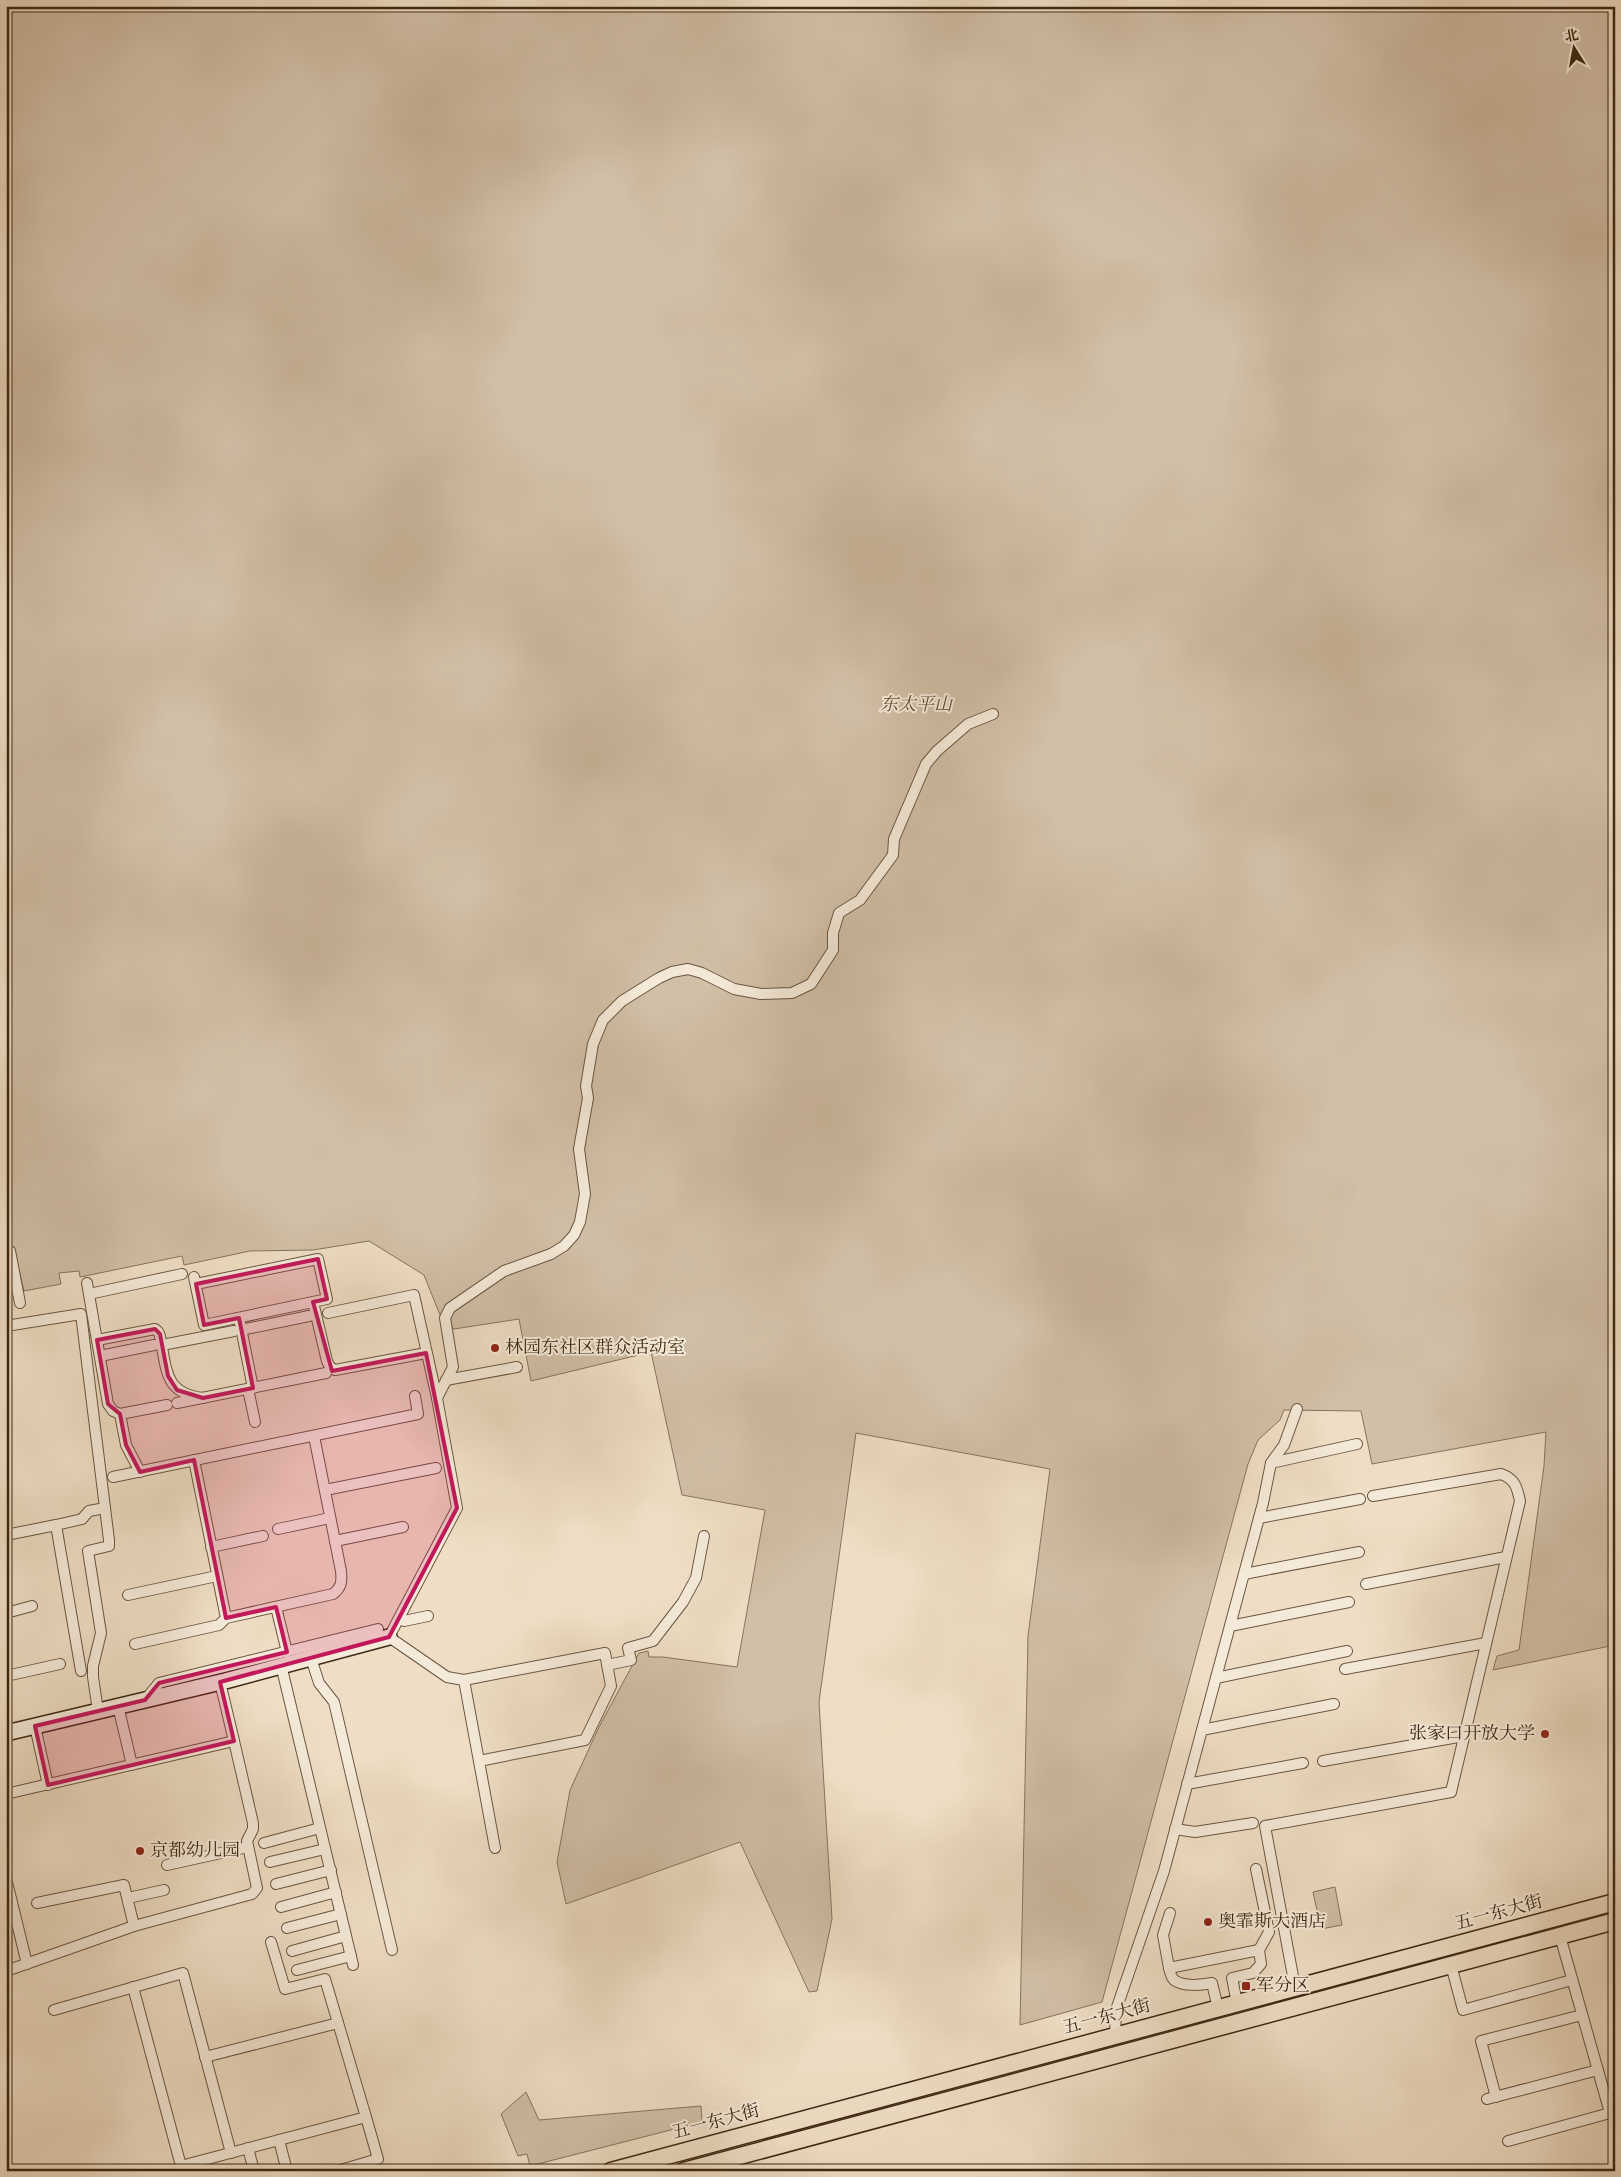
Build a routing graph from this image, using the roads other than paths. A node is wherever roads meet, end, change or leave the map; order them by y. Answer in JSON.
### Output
{"nodes":[{"id":1,"x":993,"y":714,"type":"dead end"},
{"id":2,"x":6,"y":1252,"type":"edge"},
{"id":3,"x":182,"y":1274,"type":"dead end"},
{"id":4,"x":87,"y":1283,"type":"dead end"},
{"id":5,"x":89,"y":1294,"type":"junction"},
{"id":6,"x":313,"y":1302,"type":"junction"},
{"id":7,"x":20,"y":1303,"type":"dead end"},
{"id":8,"x":328,"y":1313,"type":"dead end"},
{"id":9,"x":309,"y":1316,"type":"dead end"},
{"id":10,"x":239,"y":1318,"type":"junction"},
{"id":11,"x":6,"y":1326,"type":"edge"},
{"id":12,"x":238,"y":1330,"type":"junction"},
{"id":13,"x":97,"y":1340,"type":"junction"},
{"id":14,"x":158,"y":1345,"type":"junction"},
{"id":15,"x":426,"y":1353,"type":"junction"},
{"id":16,"x":100,"y":1356,"type":"junction"},
{"id":17,"x":517,"y":1367,"type":"dead end"},
{"id":18,"x":326,"y":1373,"type":"dead end"},
{"id":19,"x":446,"y":1380,"type":"junction"},
{"id":20,"x":251,"y":1388,"type":"junction"},
{"id":21,"x":415,"y":1396,"type":"dead end"},
{"id":22,"x":203,"y":1398,"type":"junction"},
{"id":23,"x":437,"y":1398,"type":"junction"},
{"id":24,"x":1297,"y":1410,"type":"dead end"},
{"id":25,"x":120,"y":1414,"type":"junction"},
{"id":26,"x":255,"y":1422,"type":"dead end"},
{"id":27,"x":314,"y":1436,"type":"junction"},
{"id":28,"x":1357,"y":1444,"type":"dead end"},
{"id":29,"x":194,"y":1460,"type":"junction"},
{"id":30,"x":1271,"y":1463,"type":"junction"},
{"id":31,"x":436,"y":1468,"type":"dead end"},
{"id":32,"x":140,"y":1472,"type":"junction"},
{"id":33,"x":113,"y":1477,"type":"dead end"},
{"id":34,"x":325,"y":1490,"type":"junction"},
{"id":35,"x":1373,"y":1496,"type":"dead end"},
{"id":36,"x":1360,"y":1499,"type":"dead end"},
{"id":37,"x":105,"y":1508,"type":"junction"},
{"id":38,"x":330,"y":1518,"type":"junction"},
{"id":39,"x":1259,"y":1518,"type":"junction"},
{"id":40,"x":56,"y":1524,"type":"junction"},
{"id":41,"x":403,"y":1527,"type":"dead end"},
{"id":42,"x":278,"y":1529,"type":"dead end"},
{"id":43,"x":6,"y":1535,"type":"edge"},
{"id":44,"x":263,"y":1536,"type":"dead end"},
{"id":45,"x":704,"y":1536,"type":"dead end"},
{"id":46,"x":335,"y":1541,"type":"junction"},
{"id":47,"x":211,"y":1547,"type":"junction"},
{"id":48,"x":1359,"y":1552,"type":"dead end"},
{"id":49,"x":1506,"y":1557,"type":"junction"},
{"id":50,"x":1244,"y":1574,"type":"junction"},
{"id":51,"x":217,"y":1576,"type":"junction"},
{"id":52,"x":1366,"y":1584,"type":"dead end"},
{"id":53,"x":128,"y":1595,"type":"dead end"},
{"id":54,"x":1349,"y":1602,"type":"dead end"},
{"id":55,"x":406,"y":1604,"type":"junction"},
{"id":56,"x":32,"y":1606,"type":"dead end"},
{"id":57,"x":276,"y":1608,"type":"junction"},
{"id":58,"x":6,"y":1613,"type":"edge"},
{"id":59,"x":226,"y":1618,"type":"junction"},
{"id":60,"x":404,"y":1621,"type":"dead end"},
{"id":61,"x":1230,"y":1626,"type":"junction"},
{"id":62,"x":384,"y":1633,"type":"junction"},
{"id":63,"x":1486,"y":1643,"type":"junction"},
{"id":64,"x":136,"y":1644,"type":"dead end"},
{"id":65,"x":1347,"y":1652,"type":"dead end"},
{"id":66,"x":311,"y":1658,"type":"junction"},
{"id":67,"x":284,"y":1659,"type":"junction"},
{"id":68,"x":60,"y":1664,"type":"dead end"},
{"id":69,"x":607,"y":1665,"type":"junction"},
{"id":70,"x":1345,"y":1669,"type":"dead end"},
{"id":71,"x":81,"y":1671,"type":"dead end"},
{"id":72,"x":6,"y":1676,"type":"edge"},
{"id":73,"x":1216,"y":1678,"type":"junction"},
{"id":74,"x":464,"y":1680,"type":"junction"},
{"id":75,"x":220,"y":1682,"type":"junction"},
{"id":76,"x":145,"y":1700,"type":"junction"},
{"id":77,"x":1334,"y":1704,"type":"dead end"},
{"id":78,"x":118,"y":1706,"type":"junction"},
{"id":79,"x":98,"y":1711,"type":"junction"},
{"id":80,"x":35,"y":1726,"type":"junction"},
{"id":81,"x":1202,"y":1730,"type":"junction"},
{"id":82,"x":6,"y":1733,"type":"edge"},
{"id":83,"x":1464,"y":1736,"type":"junction"},
{"id":84,"x":234,"y":1742,"type":"junction"},
{"id":85,"x":479,"y":1761,"type":"junction"},
{"id":86,"x":1323,"y":1761,"type":"dead end"},
{"id":87,"x":1303,"y":1763,"type":"dead end"},
{"id":88,"x":132,"y":1765,"type":"junction"},
{"id":89,"x":1187,"y":1784,"type":"junction"},
{"id":90,"x":48,"y":1785,"type":"junction"},
{"id":91,"x":6,"y":1794,"type":"edge"},
{"id":92,"x":1253,"y":1823,"type":"dead end"},
{"id":93,"x":320,"y":1828,"type":"junction"},
{"id":94,"x":1175,"y":1829,"type":"junction"},
{"id":95,"x":264,"y":1842,"type":"dead end"},
{"id":96,"x":248,"y":1847,"type":"junction"},
{"id":97,"x":495,"y":1848,"type":"dead end"},
{"id":98,"x":326,"y":1849,"type":"junction"},
{"id":99,"x":270,"y":1862,"type":"dead end"},
{"id":100,"x":167,"y":1865,"type":"dead end"},
{"id":101,"x":1256,"y":1869,"type":"dead end"},
{"id":102,"x":331,"y":1870,"type":"junction"},
{"id":103,"x":6,"y":1879,"type":"edge"},
{"id":104,"x":276,"y":1884,"type":"dead end"},
{"id":105,"x":164,"y":1890,"type":"dead end"},
{"id":106,"x":336,"y":1892,"type":"junction"},
{"id":107,"x":128,"y":1898,"type":"junction"},
{"id":108,"x":1615,"y":1902,"type":"edge"},
{"id":109,"x":37,"y":1903,"type":"dead end"},
{"id":110,"x":281,"y":1906,"type":"dead end"},
{"id":111,"x":1170,"y":1913,"type":"dead end"},
{"id":112,"x":341,"y":1914,"type":"junction"},
{"id":113,"x":1615,"y":1921,"type":"edge"},
{"id":114,"x":11,"y":1923,"type":"edge"},
{"id":115,"x":134,"y":1926,"type":"junction"},
{"id":116,"x":286,"y":1928,"type":"dead end"},
{"id":117,"x":346,"y":1936,"type":"junction"},
{"id":118,"x":1560,"y":1936,"type":"junction"},
{"id":119,"x":271,"y":1942,"type":"dead end"},
{"id":120,"x":392,"y":1950,"type":"dead end"},
{"id":121,"x":1259,"y":1950,"type":"junction"},
{"id":122,"x":292,"y":1951,"type":"dead end"},
{"id":123,"x":26,"y":1964,"type":"junction"},
{"id":124,"x":1452,"y":1965,"type":"junction"},
{"id":125,"x":1371,"y":1967,"type":"junction"},
{"id":126,"x":1169,"y":1968,"type":"junction"},
{"id":127,"x":297,"y":1970,"type":"dead end"},
{"id":128,"x":6,"y":1971,"type":"edge"},
{"id":129,"x":1572,"y":1980,"type":"junction"},
{"id":130,"x":1376,"y":1985,"type":"junction"},
{"id":131,"x":133,"y":1987,"type":"junction"},
{"id":132,"x":1295,"y":1987,"type":"junction"},
{"id":133,"x":1237,"y":2003,"type":"junction"},
{"id":134,"x":1218,"y":2008,"type":"junction"},
{"id":135,"x":54,"y":2010,"type":"dead end"},
{"id":136,"x":1582,"y":2015,"type":"junction"},
{"id":137,"x":338,"y":2023,"type":"junction"},
{"id":138,"x":1115,"y":2035,"type":"junction"},
{"id":139,"x":1120,"y":2054,"type":"junction"},
{"id":140,"x":206,"y":2057,"type":"junction"},
{"id":141,"x":1598,"y":2070,"type":"junction"},
{"id":142,"x":366,"y":2117,"type":"junction"},
{"id":143,"x":279,"y":2140,"type":"junction"},
{"id":144,"x":1508,"y":2141,"type":"dead end"},
{"id":145,"x":248,"y":2148,"type":"junction"},
{"id":146,"x":231,"y":2153,"type":"junction"},
{"id":147,"x":254,"y":2171,"type":"edge"},
{"id":148,"x":287,"y":2171,"type":"edge"},
{"id":149,"x":337,"y":2171,"type":"edge"},
{"id":150,"x":611,"y":2171,"type":"edge"},
{"id":151,"x":684,"y":2171,"type":"edge"}],
"edges":[{"from":1,"to":19,"type":"street"},
{"from":2,"to":7,"type":"street"},
{"from":3,"to":5,"type":"street"},
{"from":4,"to":5,"type":"street"},
{"from":5,"to":13,"type":"street"},
{"from":6,"to":10,"type":"street"},
{"from":6,"to":10,"type":"street"},
{"from":6,"to":15,"type":"street"},
{"from":8,"to":15,"type":"street"},
{"from":9,"to":12,"type":"street"},
{"from":10,"to":12,"type":"street"},
{"from":11,"to":37,"type":"street"},
{"from":12,"to":14,"type":"street"},
{"from":12,"to":20,"type":"street"},
{"from":13,"to":14,"type":"street"},
{"from":13,"to":16,"type":"street"},
{"from":14,"to":16,"type":"street"},
{"from":14,"to":22,"type":"street"},
{"from":15,"to":23,"type":"street"},
{"from":16,"to":25,"type":"street"},
{"from":17,"to":19,"type":"street"},
{"from":18,"to":20,"type":"street"},
{"from":19,"to":23,"type":"street"},
{"from":20,"to":22,"type":"street"},
{"from":20,"to":26,"type":"street"},
{"from":21,"to":27,"type":"street"},
{"from":22,"to":25,"type":"street"},
{"from":23,"to":55,"type":"street"},
{"from":24,"to":30,"type":"street"},
{"from":25,"to":32,"type":"street"},
{"from":27,"to":29,"type":"street"},
{"from":27,"to":34,"type":"street"},
{"from":28,"to":30,"type":"street"},
{"from":29,"to":32,"type":"street"},
{"from":29,"to":47,"type":"street"},
{"from":30,"to":39,"type":"street"},
{"from":31,"to":34,"type":"street"},
{"from":32,"to":33,"type":"street"},
{"from":34,"to":38,"type":"street"},
{"from":35,"to":49,"type":"street"},
{"from":36,"to":39,"type":"street"},
{"from":37,"to":40,"type":"street"},
{"from":37,"to":79,"type":"street"},
{"from":38,"to":42,"type":"street"},
{"from":38,"to":46,"type":"street"},
{"from":39,"to":50,"type":"street"},
{"from":40,"to":43,"type":"street"},
{"from":40,"to":71,"type":"street"},
{"from":41,"to":46,"type":"street"},
{"from":44,"to":47,"type":"street"},
{"from":45,"to":69,"type":"street"},
{"from":46,"to":57,"type":"street"},
{"from":47,"to":51,"type":"street"},
{"from":48,"to":50,"type":"street"},
{"from":49,"to":52,"type":"street"},
{"from":49,"to":63,"type":"street"},
{"from":50,"to":61,"type":"street"},
{"from":51,"to":53,"type":"street"},
{"from":51,"to":59,"type":"street"},
{"from":54,"to":61,"type":"street"},
{"from":55,"to":60,"type":"street"},
{"from":55,"to":62,"type":"street"},
{"from":56,"to":58,"type":"street"},
{"from":57,"to":59,"type":"street"},
{"from":57,"to":67,"type":"street"},
{"from":59,"to":64,"type":"street"},
{"from":61,"to":73,"type":"street"},
{"from":62,"to":66,"type":"street"},
{"from":62,"to":67,"type":"street"},
{"from":62,"to":74,"type":"street"},
{"from":63,"to":70,"type":"street"},
{"from":63,"to":83,"type":"street"},
{"from":65,"to":73,"type":"street"},
{"from":66,"to":67,"type":"street"},
{"from":66,"to":120,"type":"street"},
{"from":67,"to":75,"type":"street"},
{"from":67,"to":76,"type":"street"},
{"from":67,"to":93,"type":"street"},
{"from":68,"to":72,"type":"street"},
{"from":69,"to":74,"type":"street"},
{"from":69,"to":85,"type":"street"},
{"from":73,"to":81,"type":"street"},
{"from":74,"to":85,"type":"street"},
{"from":75,"to":76,"type":"street"},
{"from":75,"to":84,"type":"street"},
{"from":76,"to":78,"type":"street"},
{"from":77,"to":81,"type":"street"},
{"from":78,"to":79,"type":"street"},
{"from":78,"to":88,"type":"street"},
{"from":79,"to":80,"type":"street"},
{"from":80,"to":82,"type":"street"},
{"from":80,"to":90,"type":"street"},
{"from":81,"to":89,"type":"street"},
{"from":83,"to":86,"type":"street"},
{"from":83,"to":132,"type":"street"},
{"from":84,"to":88,"type":"street"},
{"from":84,"to":96,"type":"street"},
{"from":85,"to":97,"type":"street"},
{"from":87,"to":89,"type":"street"},
{"from":88,"to":90,"type":"street"},
{"from":89,"to":94,"type":"street"},
{"from":90,"to":91,"type":"street"},
{"from":92,"to":94,"type":"street"},
{"from":93,"to":95,"type":"street"},
{"from":93,"to":98,"type":"street"},
{"from":94,"to":138,"type":"street"},
{"from":96,"to":100,"type":"street"},
{"from":96,"to":115,"type":"street"},
{"from":98,"to":99,"type":"street"},
{"from":98,"to":102,"type":"street"},
{"from":101,"to":121,"type":"street"},
{"from":102,"to":104,"type":"street"},
{"from":102,"to":106,"type":"street"},
{"from":103,"to":114,"type":"street"},
{"from":105,"to":107,"type":"street"},
{"from":106,"to":110,"type":"street"},
{"from":106,"to":112,"type":"street"},
{"from":107,"to":109,"type":"street"},
{"from":107,"to":115,"type":"street"},
{"from":108,"to":125,"type":"main road","name":"五一东大街"},
{"from":111,"to":126,"type":"street"},
{"from":112,"to":116,"type":"street"},
{"from":112,"to":117,"type":"street"},
{"from":113,"to":118,"type":"main road"},
{"from":114,"to":123,"type":"street"},
{"from":115,"to":123,"type":"street"},
{"from":117,"to":122,"type":"street"},
{"from":117,"to":127,"type":"street"},
{"from":118,"to":124,"type":"main road"},
{"from":118,"to":129,"type":"street"},
{"from":119,"to":137,"type":"street"},
{"from":121,"to":126,"type":"street"},
{"from":121,"to":133,"type":"street"},
{"from":123,"to":128,"type":"street"},
{"from":124,"to":129,"type":"street"},
{"from":124,"to":130,"type":"main road"},
{"from":125,"to":130,"type":"main road"},
{"from":125,"to":132,"type":"main road","name":"五一东大街"},
{"from":126,"to":134,"type":"street"},
{"from":129,"to":136,"type":"street"},
{"from":130,"to":139,"type":"main road"},
{"from":131,"to":135,"type":"street"},
{"from":131,"to":140,"type":"street"},
{"from":131,"to":146,"type":"street"},
{"from":132,"to":133,"type":"main road","name":"五一东大街"},
{"from":133,"to":134,"type":"main road","name":"五一东大街"},
{"from":134,"to":138,"type":"main road","name":"五一东大街"},
{"from":136,"to":141,"type":"street"},
{"from":136,"to":141,"type":"street"},
{"from":137,"to":140,"type":"street"},
{"from":137,"to":142,"type":"street"},
{"from":138,"to":139,"type":"main road"},
{"from":138,"to":150,"type":"main road","name":"五一东大街"},
{"from":139,"to":151,"type":"main road"},
{"from":140,"to":146,"type":"street"},
{"from":141,"to":144,"type":"street"},
{"from":142,"to":143,"type":"street"},
{"from":142,"to":149,"type":"street"},
{"from":143,"to":145,"type":"street"},
{"from":143,"to":148,"type":"street"},
{"from":145,"to":146,"type":"street"},
{"from":145,"to":147,"type":"street"}]}
